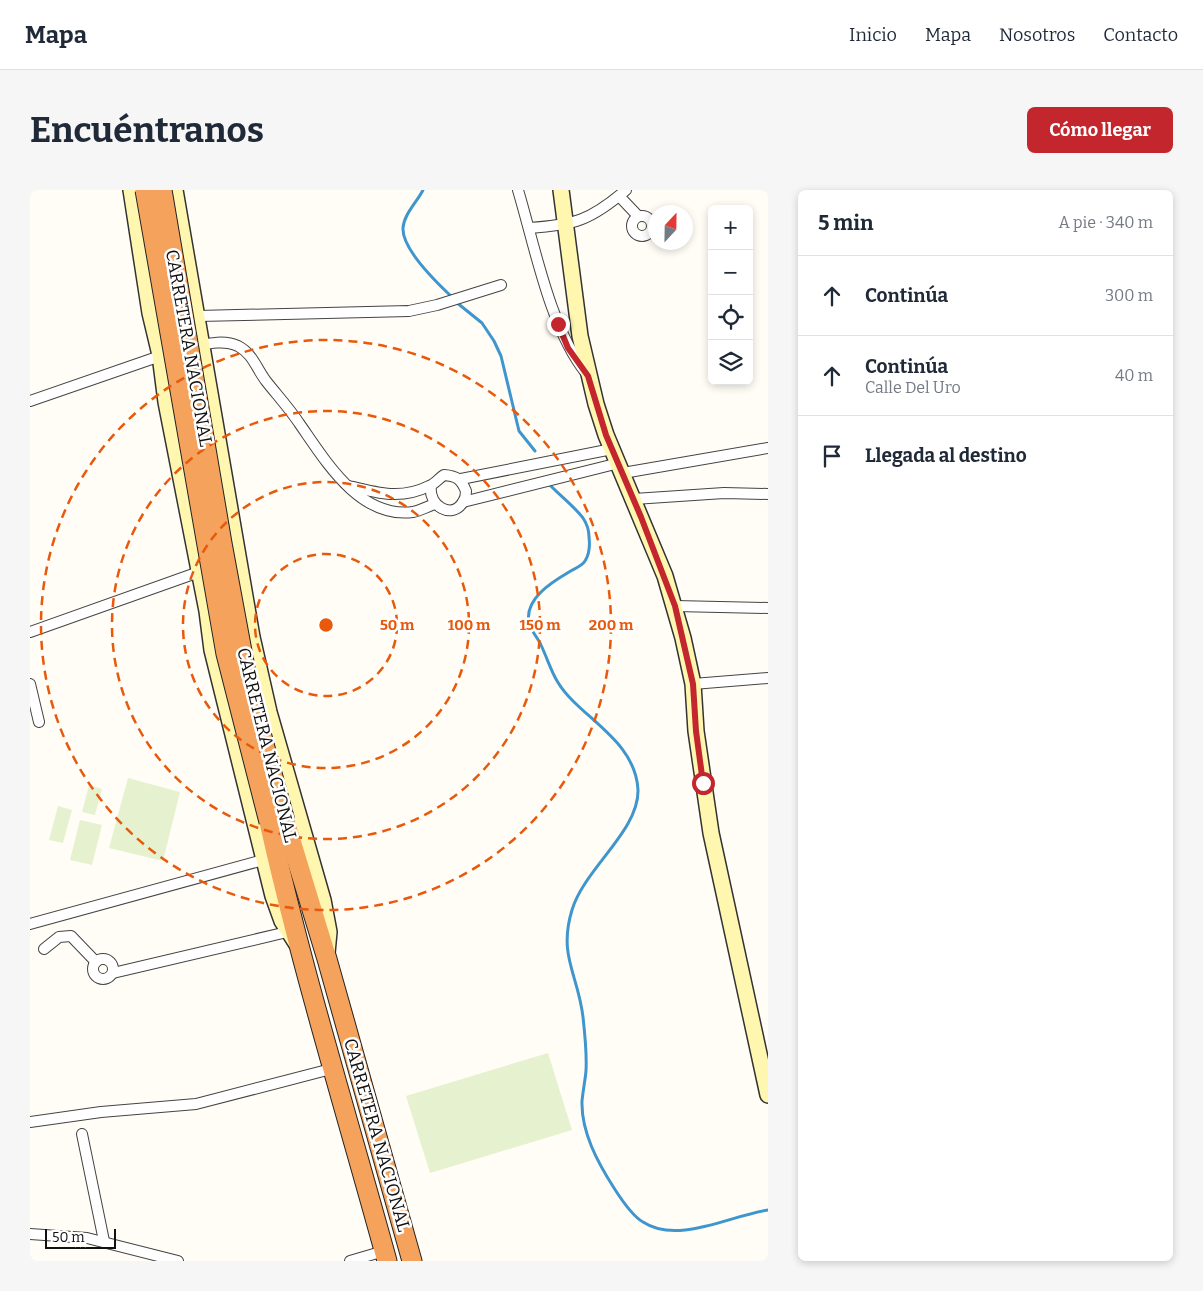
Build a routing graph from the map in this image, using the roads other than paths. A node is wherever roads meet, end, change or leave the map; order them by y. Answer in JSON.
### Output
{"nodes":[{"id":1,"x":131,"y":190,"type":"edge"},
{"id":2,"x":145,"y":190,"type":"edge"},
{"id":3,"x":162,"y":190,"type":"edge"},
{"id":4,"x":175,"y":190,"type":"edge"},
{"id":5,"x":518,"y":190,"type":"edge"},
{"id":6,"x":561,"y":190,"type":"edge"},
{"id":7,"x":623,"y":193,"type":"edge"},
{"id":8,"x":638,"y":216,"type":"dead end"},
{"id":9,"x":565,"y":226,"type":"junction"},
{"id":10,"x":529,"y":228,"type":"junction"},
{"id":11,"x":501,"y":285,"type":"dead end"},
{"id":12,"x":197,"y":310,"type":"junction"},
{"id":13,"x":150,"y":313,"type":"junction"},
{"id":14,"x":203,"y":345,"type":"junction"},
{"id":15,"x":160,"y":355,"type":"junction"},
{"id":16,"x":588,"y":376,"type":"junction"},
{"id":17,"x":209,"y":395,"type":"junction"},
{"id":18,"x":30,"y":402,"type":"edge"},
{"id":19,"x":166,"y":402,"type":"junction"},
{"id":20,"x":768,"y":448,"type":"edge"},
{"id":21,"x":612,"y":449,"type":"junction"},
{"id":22,"x":621,"y":468,"type":"junction"},
{"id":23,"x":461,"y":479,"type":"junction"},
{"id":24,"x":348,"y":485,"type":"junction"},
{"id":25,"x":432,"y":486,"type":"junction"},
{"id":26,"x":768,"y":494,"type":"edge"},
{"id":27,"x":634,"y":499,"type":"junction"},
{"id":28,"x":463,"y":502,"type":"junction"},
{"id":29,"x":435,"y":504,"type":"junction"},
{"id":30,"x":199,"y":572,"type":"junction"},
{"id":31,"x":675,"y":606,"type":"junction"},
{"id":32,"x":768,"y":608,"type":"edge"},
{"id":33,"x":30,"y":632,"type":"edge"},
{"id":34,"x":768,"y":678,"type":"edge"},
{"id":35,"x":30,"y":684,"type":"edge"},
{"id":36,"x":693,"y":684,"type":"junction"},
{"id":37,"x":39,"y":722,"type":"dead end"},
{"id":38,"x":277,"y":822,"type":"junction"},
{"id":39,"x":263,"y":860,"type":"junction"},
{"id":40,"x":30,"y":924,"type":"edge"},
{"id":41,"x":287,"y":932,"type":"junction"},
{"id":42,"x":299,"y":948,"type":"junction"},
{"id":43,"x":44,"y":949,"type":"dead end"},
{"id":44,"x":327,"y":959,"type":"junction"},
{"id":45,"x":331,"y":1069,"type":"junction"},
{"id":46,"x":768,"y":1095,"type":"edge"},
{"id":47,"x":30,"y":1122,"type":"edge"},
{"id":48,"x":82,"y":1134,"type":"dead end"},
{"id":49,"x":30,"y":1234,"type":"edge"},
{"id":50,"x":104,"y":1241,"type":"junction"},
{"id":51,"x":385,"y":1256,"type":"edge"},
{"id":52,"x":178,"y":1261,"type":"edge"},
{"id":53,"x":350,"y":1261,"type":"edge"},
{"id":54,"x":412,"y":1261,"type":"edge"}],
"edges":[{"from":1,"to":13,"type":"street"},
{"from":2,"to":38,"type":"highway","name":"CARRETERA NACIONAL","bridge":true},
{"from":3,"to":38,"type":"highway","name":"CARRETERA NACIONAL","bridge":true},
{"from":4,"to":12,"type":"street"},
{"from":5,"to":10,"type":"street"},
{"from":6,"to":9,"type":"street"},
{"from":7,"to":8,"type":"street"},
{"from":7,"to":9,"type":"street"},
{"from":9,"to":10,"type":"street"},
{"from":9,"to":16,"type":"street"},
{"from":10,"to":16,"type":"street"},
{"from":11,"to":12,"type":"street"},
{"from":12,"to":13,"type":"street"},
{"from":12,"to":14,"type":"street"},
{"from":13,"to":15,"type":"street"},
{"from":14,"to":15,"type":"street"},
{"from":14,"to":17,"type":"street"},
{"from":14,"to":24,"type":"street"},
{"from":15,"to":18,"type":"street"},
{"from":15,"to":19,"type":"street"},
{"from":16,"to":21,"type":"street"},
{"from":17,"to":19,"type":"street"},
{"from":17,"to":44,"type":"street"},
{"from":19,"to":30,"type":"street"},
{"from":20,"to":22,"type":"street"},
{"from":21,"to":22,"type":"street"},
{"from":21,"to":23,"type":"street"},
{"from":22,"to":27,"type":"street"},
{"from":22,"to":28,"type":"street"},
{"from":23,"to":25,"type":"street"},
{"from":23,"to":28,"type":"street"},
{"from":24,"to":25,"type":"street"},
{"from":24,"to":29,"type":"street"},
{"from":25,"to":29,"type":"street"},
{"from":26,"to":27,"type":"street"},
{"from":27,"to":31,"type":"street"},
{"from":28,"to":29,"type":"street"},
{"from":30,"to":33,"type":"street"},
{"from":30,"to":39,"type":"street"},
{"from":31,"to":32,"type":"street"},
{"from":31,"to":36,"type":"street"},
{"from":34,"to":36,"type":"street"},
{"from":35,"to":37,"type":"street"},
{"from":36,"to":46,"type":"street"},
{"from":38,"to":42,"type":"highway","name":"CARRETERA NACIONAL"},
{"from":38,"to":44,"type":"highway","name":"CARRETERA NACIONAL"},
{"from":39,"to":40,"type":"street"},
{"from":39,"to":41,"type":"street"},
{"from":41,"to":42,"type":"street"},
{"from":41,"to":43,"type":"street"},
{"from":42,"to":45,"type":"highway","name":"CARRETERA NACIONAL"},
{"from":44,"to":54,"type":"highway","name":"CARRETERA NACIONAL"},
{"from":45,"to":47,"type":"street"},
{"from":45,"to":51,"type":"highway","name":"CARRETERA NACIONAL"},
{"from":48,"to":50,"type":"street"},
{"from":49,"to":50,"type":"street"},
{"from":50,"to":52,"type":"street"},
{"from":51,"to":53,"type":"street"}]}
